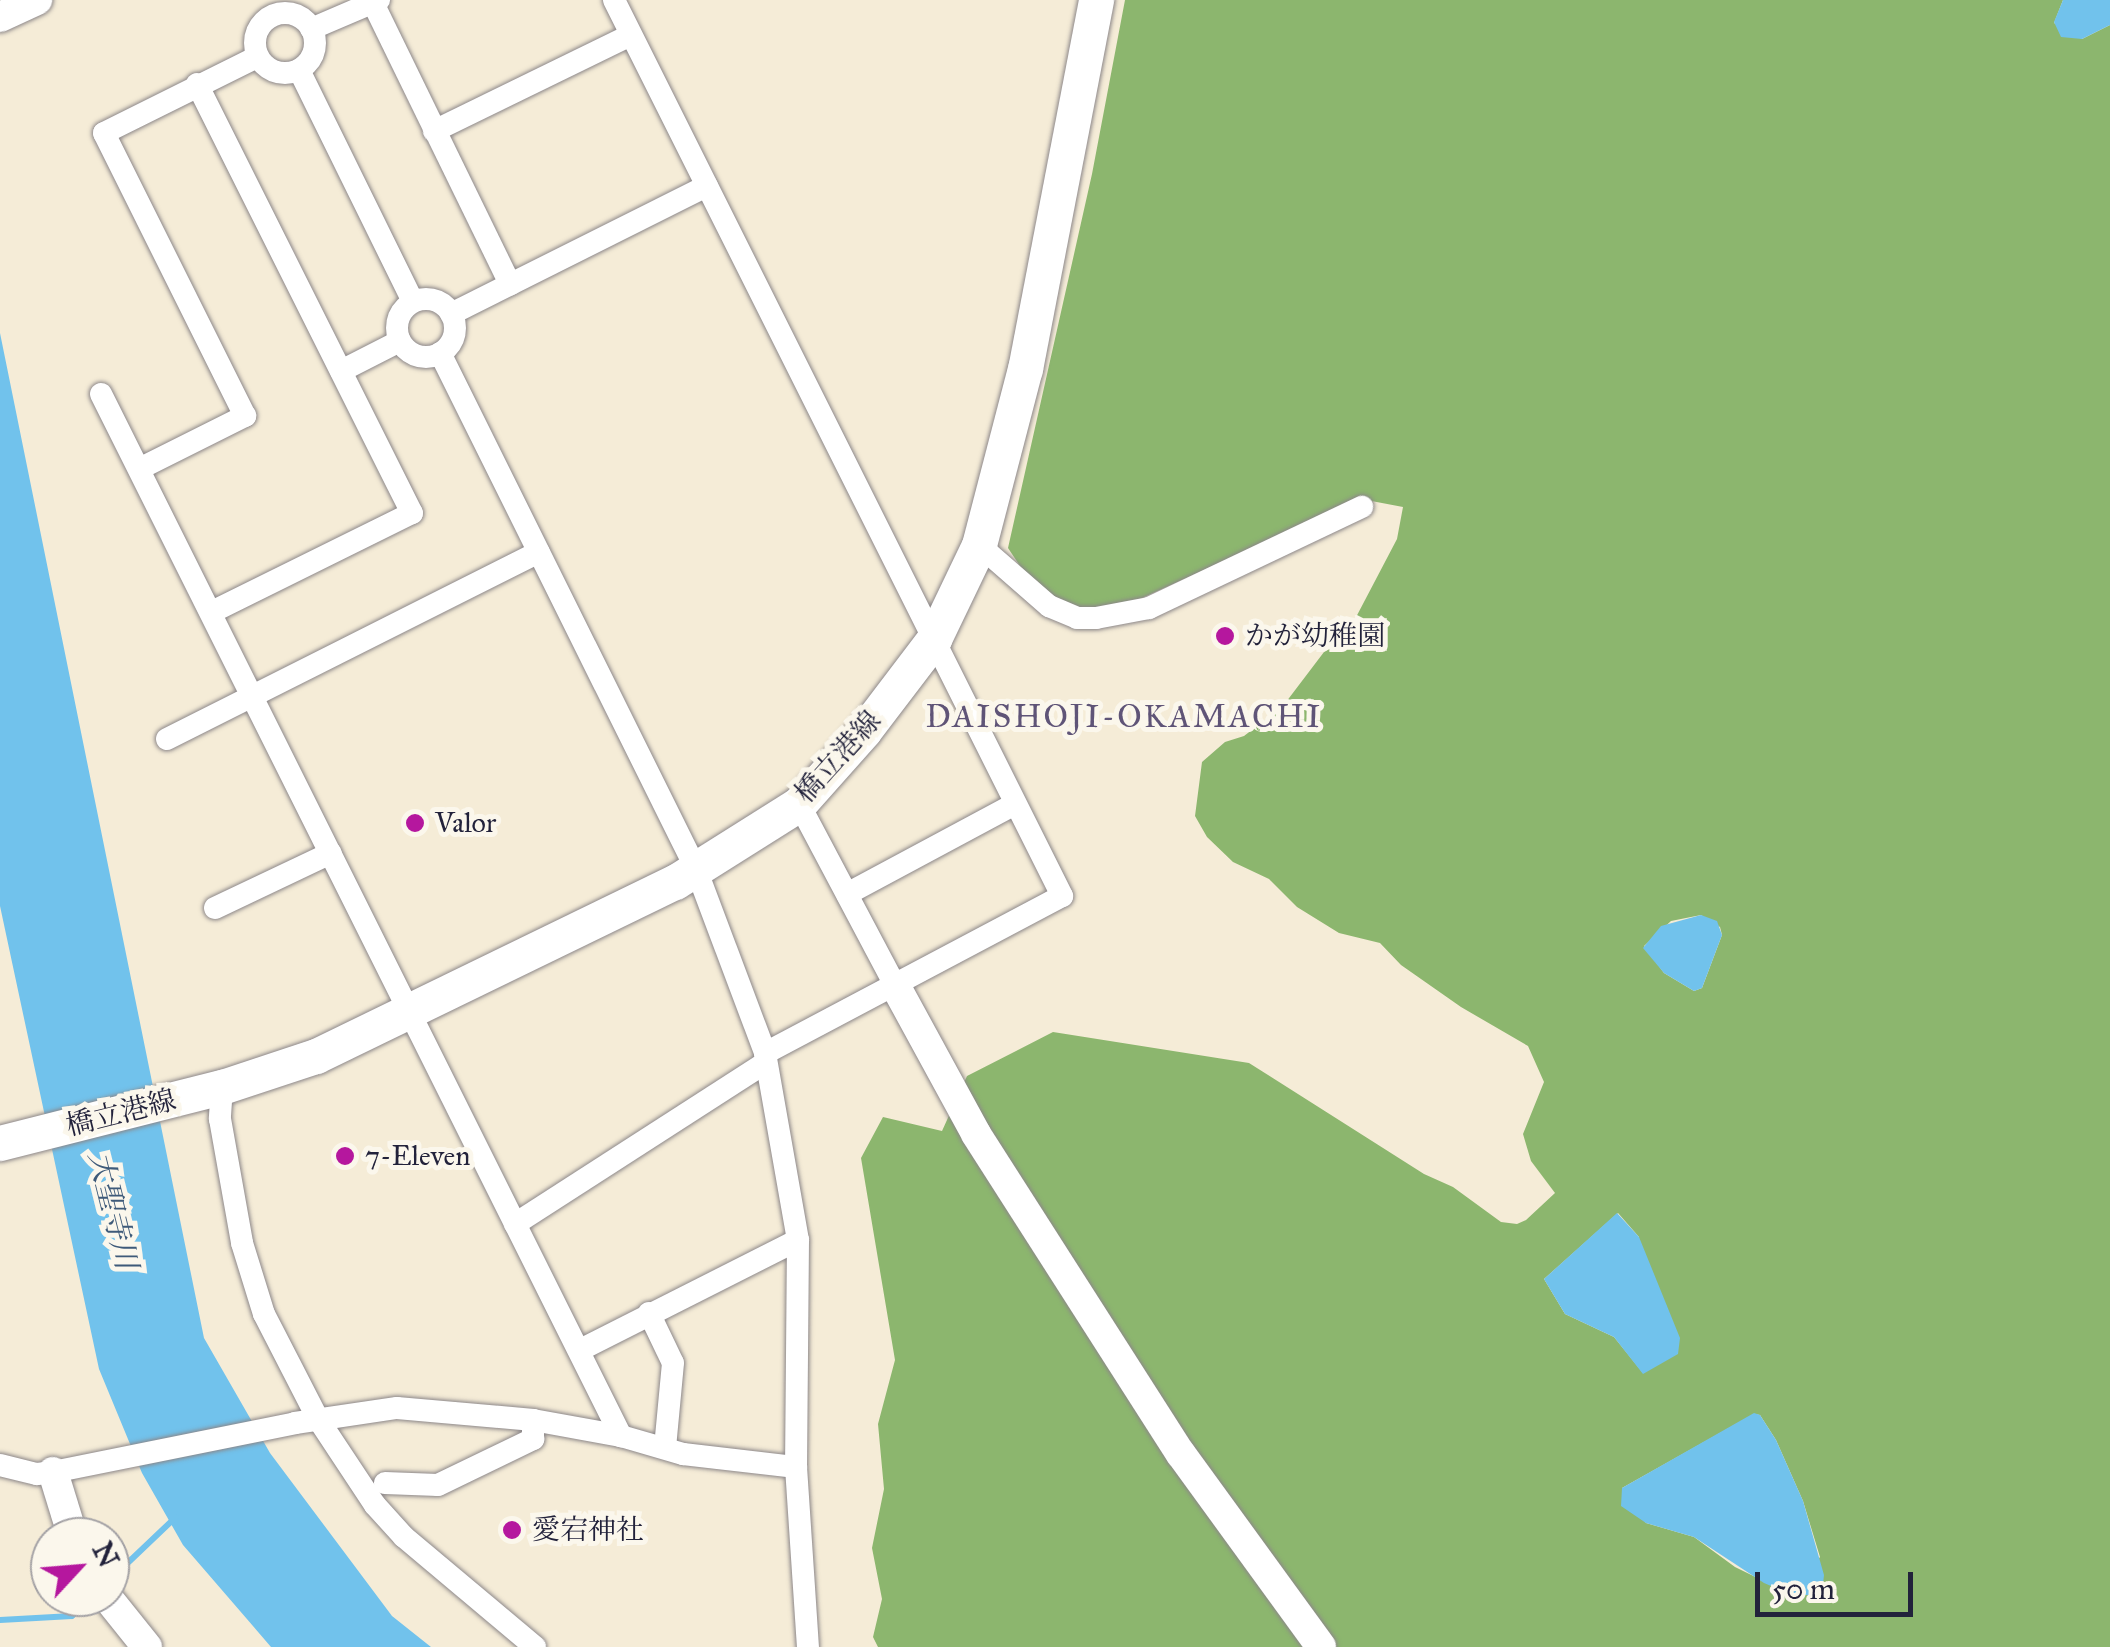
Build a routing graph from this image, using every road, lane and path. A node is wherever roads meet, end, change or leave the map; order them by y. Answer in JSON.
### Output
{"nodes":[{"id":1,"x":37,"y":0,"type":"edge"},
{"id":2,"x":614,"y":0,"type":"edge"},
{"id":3,"x":1096,"y":0,"type":"edge"},
{"id":4,"x":376,"y":2,"type":"edge"},
{"id":5,"x":268,"y":8,"type":"edge"},
{"id":6,"x":0,"y":17,"type":"edge"},
{"id":7,"x":311,"y":29,"type":"junction"},
{"id":8,"x":631,"y":34,"type":"junction"},
{"id":9,"x":258,"y":56,"type":"junction"},
{"id":10,"x":299,"y":70,"type":"junction"},
{"id":11,"x":197,"y":84,"type":"junction"},
{"id":12,"x":434,"y":131,"type":"junction"},
{"id":13,"x":707,"y":186,"type":"junction"},
{"id":14,"x":510,"y":284,"type":"junction"},
{"id":15,"x":412,"y":302,"type":"junction"},
{"id":16,"x":451,"y":314,"type":"junction"},
{"id":17,"x":400,"y":341,"type":"junction"},
{"id":18,"x":440,"y":354,"type":"junction"},
{"id":19,"x":340,"y":371,"type":"junction"},
{"id":20,"x":102,"y":394,"type":"dead end"},
{"id":21,"x":139,"y":470,"type":"junction"},
{"id":22,"x":1362,"y":507,"type":"dead end"},
{"id":23,"x":979,"y":544,"type":"junction"},
{"id":24,"x":540,"y":552,"type":"junction"},
{"id":25,"x":212,"y":612,"type":"junction"},
{"id":26,"x":934,"y":639,"type":"junction"},
{"id":27,"x":252,"y":696,"type":"junction"},
{"id":28,"x":167,"y":739,"type":"dead end"},
{"id":29,"x":799,"y":804,"type":"junction"},
{"id":30,"x":1014,"y":804,"type":"junction"},
{"id":31,"x":331,"y":852,"type":"junction"},
{"id":32,"x":696,"y":869,"type":"junction"},
{"id":33,"x":848,"y":894,"type":"junction"},
{"id":34,"x":215,"y":908,"type":"dead end"},
{"id":35,"x":896,"y":987,"type":"junction"},
{"id":36,"x":411,"y":1013,"type":"junction"},
{"id":37,"x":765,"y":1058,"type":"junction"},
{"id":38,"x":216,"y":1088,"type":"junction"},
{"id":39,"x":0,"y":1143,"type":"edge"},
{"id":40,"x":514,"y":1224,"type":"junction"},
{"id":41,"x":798,"y":1240,"type":"junction"},
{"id":42,"x":649,"y":1313,"type":"junction"},
{"id":43,"x":580,"y":1350,"type":"junction"},
{"id":44,"x":533,"y":1420,"type":"junction"},
{"id":45,"x":306,"y":1421,"type":"junction"},
{"id":46,"x":621,"y":1436,"type":"junction"},
{"id":47,"x":665,"y":1448,"type":"junction"},
{"id":48,"x":0,"y":1465,"type":"edge"},
{"id":49,"x":796,"y":1467,"type":"junction"},
{"id":50,"x":68,"y":1468,"type":"junction"},
{"id":51,"x":72,"y":1517,"type":"edge"},
{"id":52,"x":392,"y":1523,"type":"junction"},
{"id":53,"x":124,"y":1617,"type":"edge"},
{"id":54,"x":148,"y":1647,"type":"edge"},
{"id":55,"x":535,"y":1647,"type":"edge"},
{"id":56,"x":808,"y":1647,"type":"edge"},
{"id":57,"x":1321,"y":1647,"type":"edge"}],
"edges":[{"from":1,"to":6,"type":"street"},
{"from":2,"to":8,"type":"street"},
{"from":3,"to":23,"type":"main road","name":"橋立港線"},
{"from":4,"to":7,"type":"street"},
{"from":4,"to":12,"type":"street"},
{"from":5,"to":7,"type":"street"},
{"from":5,"to":9,"type":"street"},
{"from":7,"to":10,"type":"street"},
{"from":8,"to":12,"type":"street"},
{"from":8,"to":13,"type":"street"},
{"from":9,"to":10,"type":"street"},
{"from":9,"to":11,"type":"street"},
{"from":10,"to":15,"type":"street"},
{"from":11,"to":19,"type":"street"},
{"from":11,"to":21,"type":"street"},
{"from":12,"to":14,"type":"street"},
{"from":13,"to":14,"type":"street"},
{"from":13,"to":26,"type":"street"},
{"from":14,"to":16,"type":"street"},
{"from":15,"to":16,"type":"street"},
{"from":15,"to":17,"type":"street"},
{"from":16,"to":18,"type":"street"},
{"from":17,"to":18,"type":"street"},
{"from":17,"to":19,"type":"street"},
{"from":18,"to":24,"type":"street"},
{"from":19,"to":25,"type":"street"},
{"from":20,"to":21,"type":"street"},
{"from":21,"to":25,"type":"street"},
{"from":22,"to":23,"type":"street"},
{"from":23,"to":26,"type":"main road","name":"橋立港線"},
{"from":24,"to":27,"type":"street"},
{"from":24,"to":32,"type":"street"},
{"from":25,"to":27,"type":"street"},
{"from":26,"to":29,"type":"main road","name":"橋立港線"},
{"from":26,"to":30,"type":"street"},
{"from":27,"to":28,"type":"street"},
{"from":27,"to":31,"type":"street"},
{"from":29,"to":32,"type":"main road","name":"橋立港線"},
{"from":29,"to":33,"type":"street"},
{"from":30,"to":33,"type":"street"},
{"from":30,"to":35,"type":"street"},
{"from":31,"to":34,"type":"street"},
{"from":31,"to":36,"type":"street"},
{"from":32,"to":36,"type":"main road","name":"橋立港線"},
{"from":32,"to":37,"type":"street"},
{"from":33,"to":35,"type":"street"},
{"from":35,"to":37,"type":"street"},
{"from":35,"to":57,"type":"street"},
{"from":36,"to":38,"type":"main road","name":"橋立港線"},
{"from":36,"to":40,"type":"street"},
{"from":37,"to":40,"type":"street"},
{"from":37,"to":41,"type":"street"},
{"from":38,"to":39,"type":"main road","name":"橋立港線"},
{"from":38,"to":45,"type":"street"},
{"from":40,"to":43,"type":"street"},
{"from":41,"to":42,"type":"street"},
{"from":41,"to":49,"type":"street"},
{"from":42,"to":43,"type":"street"},
{"from":42,"to":47,"type":"street"},
{"from":43,"to":46,"type":"street"},
{"from":44,"to":45,"type":"street"},
{"from":44,"to":46,"type":"street"},
{"from":44,"to":52,"type":"street"},
{"from":45,"to":50,"type":"street"},
{"from":45,"to":52,"type":"street"},
{"from":46,"to":47,"type":"street"},
{"from":47,"to":49,"type":"street"},
{"from":48,"to":50,"type":"street"},
{"from":49,"to":56,"type":"street"},
{"from":50,"to":51,"type":"street"},
{"from":52,"to":55,"type":"street"},
{"from":53,"to":54,"type":"street"}]}
